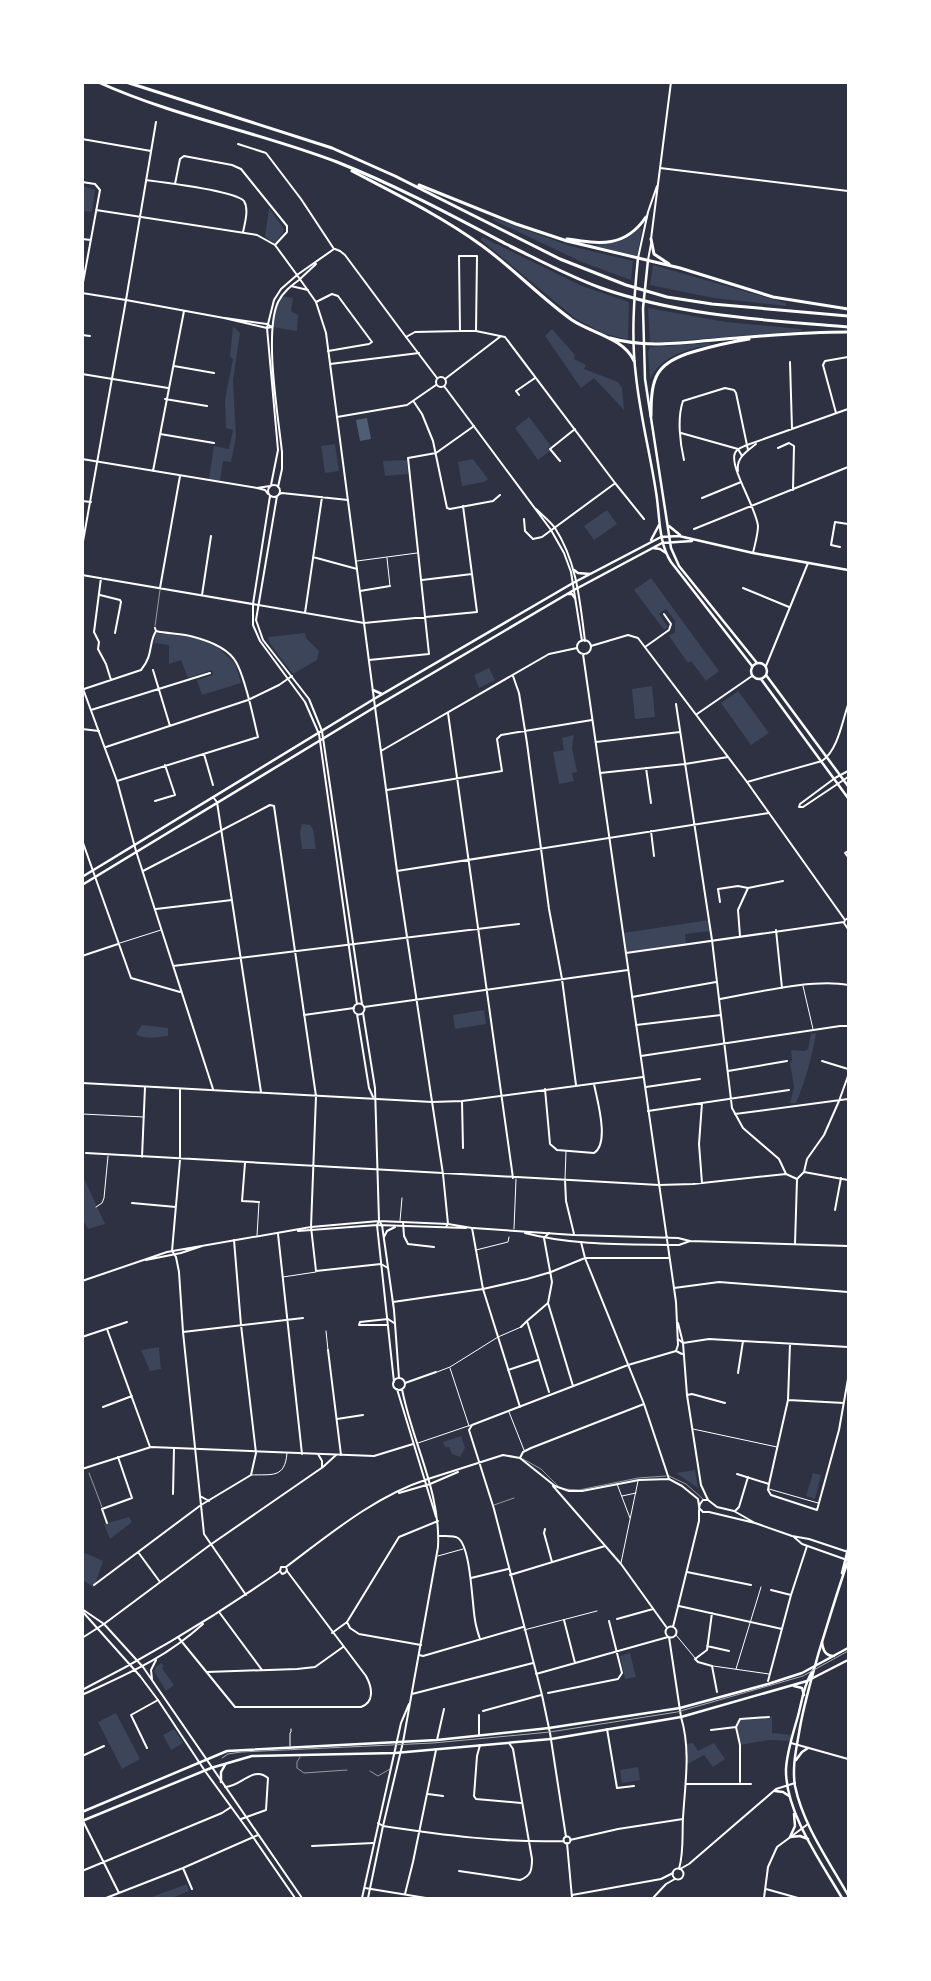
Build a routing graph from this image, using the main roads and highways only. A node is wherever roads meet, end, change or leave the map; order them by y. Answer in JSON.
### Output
{"nodes":[{"id":1,"x":98,"y":82,"type":"edge"},
{"id":2,"x":126,"y":82,"type":"edge"},
{"id":3,"x":336,"y":162,"type":"junction"},
{"id":4,"x":395,"y":176,"type":"junction"},
{"id":5,"x":646,"y":217,"type":"road end"},
{"id":6,"x":555,"y":237,"type":"junction"},
{"id":7,"x":651,"y":239,"type":"road end"},
{"id":8,"x":638,"y":258,"type":"junction"},
{"id":9,"x":648,"y":260,"type":"junction"},
{"id":10,"x":674,"y":266,"type":"junction"},
{"id":11,"x":848,"y":309,"type":"edge"},
{"id":12,"x":848,"y":316,"type":"edge"},
{"id":13,"x":848,"y":327,"type":"edge"},
{"id":14,"x":848,"y":332,"type":"edge"},
{"id":15,"x":598,"y":334,"type":"junction"},
{"id":16,"x":766,"y":336,"type":"junction"},
{"id":17,"x":634,"y":344,"type":"junction"},
{"id":18,"x":644,"y":345,"type":"junction"},
{"id":19,"x":634,"y":360,"type":"junction"},
{"id":20,"x":651,"y":416,"type":"junction"},
{"id":21,"x":660,"y":522,"type":"junction"},
{"id":22,"x":668,"y":525,"type":"junction"},
{"id":23,"x":669,"y":536,"type":"junction"},
{"id":24,"x":662,"y":537,"type":"junction"},
{"id":25,"x":683,"y":537,"type":"junction"},
{"id":26,"x":698,"y":541,"type":"junction"},
{"id":27,"x":649,"y":542,"type":"junction"},
{"id":28,"x":670,"y":542,"type":"junction"},
{"id":29,"x":662,"y":543,"type":"junction"},
{"id":30,"x":651,"y":548,"type":"junction"},
{"id":31,"x":666,"y":554,"type":"junction"},
{"id":32,"x":574,"y":570,"type":"road end"},
{"id":33,"x":848,"y":570,"type":"edge"},
{"id":34,"x":591,"y":574,"type":"junction"},
{"id":35,"x":566,"y":594,"type":"junction"},
{"id":36,"x":575,"y":598,"type":"road end"},
{"id":37,"x":757,"y":662,"type":"junction"},
{"id":38,"x":752,"y":666,"type":"junction"},
{"id":39,"x":766,"y":675,"type":"junction"},
{"id":40,"x":761,"y":679,"type":"junction"},
{"id":41,"x":373,"y":690,"type":"road end"},
{"id":42,"x":383,"y":694,"type":"junction"},
{"id":43,"x":848,"y":786,"type":"edge"},
{"id":44,"x":848,"y":798,"type":"edge"},
{"id":45,"x":82,"y":877,"type":"edge"},
{"id":46,"x":82,"y":885,"type":"edge"},
{"id":47,"x":848,"y":1551,"type":"edge"},
{"id":48,"x":847,"y":1560,"type":"edge"},
{"id":49,"x":822,"y":1642,"type":"junction"},
{"id":50,"x":848,"y":1648,"type":"edge"},
{"id":51,"x":835,"y":1656,"type":"junction"},
{"id":52,"x":848,"y":1660,"type":"edge"},
{"id":53,"x":814,"y":1668,"type":"junction"},
{"id":54,"x":812,"y":1679,"type":"junction"},
{"id":55,"x":807,"y":1681,"type":"junction"},
{"id":56,"x":790,"y":1686,"type":"junction"},
{"id":57,"x":804,"y":1695,"type":"junction"},
{"id":58,"x":808,"y":1748,"type":"road end"},
{"id":59,"x":225,"y":1764,"type":"junction"},
{"id":60,"x":794,"y":1766,"type":"junction"},
{"id":61,"x":221,"y":1782,"type":"road end"},
{"id":62,"x":775,"y":1790,"type":"road end"},
{"id":63,"x":790,"y":1797,"type":"junction"},
{"id":64,"x":794,"y":1810,"type":"junction"},
{"id":65,"x":82,"y":1812,"type":"edge"},
{"id":66,"x":83,"y":1820,"type":"edge"},
{"id":67,"x":810,"y":1841,"type":"junction"},
{"id":68,"x":848,"y":1895,"type":"edge"},
{"id":69,"x":842,"y":1898,"type":"edge"}],
"edges":[{"from":1,"to":3,"type":"highway"},
{"from":2,"to":4,"type":"highway"},
{"from":3,"to":13,"type":"highway"},
{"from":3,"to":15,"type":"highway"},
{"from":4,"to":6,"type":"highway"},
{"from":4,"to":12,"type":"highway"},
{"from":5,"to":6,"type":"highway"},
{"from":6,"to":8,"type":"highway"},
{"from":7,"to":10,"type":"highway"},
{"from":8,"to":9,"type":"highway"},
{"from":8,"to":17,"type":"main road"},
{"from":9,"to":10,"type":"highway"},
{"from":9,"to":18,"type":"main road"},
{"from":10,"to":11,"type":"highway"},
{"from":14,"to":16,"type":"highway"},
{"from":15,"to":17,"type":"highway"},
{"from":15,"to":19,"type":"highway"},
{"from":16,"to":18,"type":"highway"},
{"from":16,"to":20,"type":"highway"},
{"from":17,"to":18,"type":"highway"},
{"from":17,"to":19,"type":"main road"},
{"from":18,"to":20,"type":"main road"},
{"from":19,"to":21,"type":"main road"},
{"from":20,"to":22,"type":"main road"},
{"from":21,"to":24,"type":"main road"},
{"from":21,"to":27,"type":"main road"},
{"from":22,"to":23,"type":"main road"},
{"from":22,"to":25,"type":"main road"},
{"from":23,"to":24,"type":"main road"},
{"from":23,"to":25,"type":"main road"},
{"from":23,"to":28,"type":"main road"},
{"from":24,"to":27,"type":"main road"},
{"from":24,"to":29,"type":"main road"},
{"from":25,"to":26,"type":"main road"},
{"from":26,"to":28,"type":"main road"},
{"from":26,"to":33,"type":"main road"},
{"from":27,"to":34,"type":"main road"},
{"from":28,"to":29,"type":"main road"},
{"from":28,"to":37,"type":"main road"},
{"from":29,"to":30,"type":"main road"},
{"from":29,"to":31,"type":"main road"},
{"from":30,"to":31,"type":"main road"},
{"from":30,"to":35,"type":"main road"},
{"from":31,"to":38,"type":"main road"},
{"from":32,"to":34,"type":"main road"},
{"from":34,"to":42,"type":"main road"},
{"from":35,"to":36,"type":"main road"},
{"from":35,"to":46,"type":"main road"},
{"from":37,"to":38,"type":"main road"},
{"from":37,"to":39,"type":"main road"},
{"from":38,"to":40,"type":"main road"},
{"from":39,"to":40,"type":"main road"},
{"from":39,"to":43,"type":"main road"},
{"from":40,"to":44,"type":"main road"},
{"from":41,"to":42,"type":"main road"},
{"from":42,"to":45,"type":"main road"},
{"from":47,"to":48,"type":"main road"},
{"from":48,"to":49,"type":"main road"},
{"from":49,"to":51,"type":"main road"},
{"from":49,"to":53,"type":"main road"},
{"from":50,"to":51,"type":"main road"},
{"from":51,"to":53,"type":"main road"},
{"from":52,"to":54,"type":"main road"},
{"from":53,"to":54,"type":"main road"},
{"from":53,"to":55,"type":"main road"},
{"from":53,"to":65,"type":"main road"},
{"from":54,"to":55,"type":"main road"},
{"from":54,"to":60,"type":"main road"},
{"from":55,"to":56,"type":"main road"},
{"from":55,"to":57,"type":"main road"},
{"from":56,"to":57,"type":"main road"},
{"from":56,"to":59,"type":"main road"},
{"from":57,"to":63,"type":"main road"},
{"from":58,"to":60,"type":"main road"},
{"from":59,"to":61,"type":"main road"},
{"from":59,"to":66,"type":"main road"},
{"from":60,"to":68,"type":"main road"},
{"from":62,"to":63,"type":"main road"},
{"from":63,"to":64,"type":"main road"},
{"from":64,"to":67,"type":"main road"},
{"from":64,"to":67,"type":"main road"},
{"from":67,"to":69,"type":"main road"}]}
